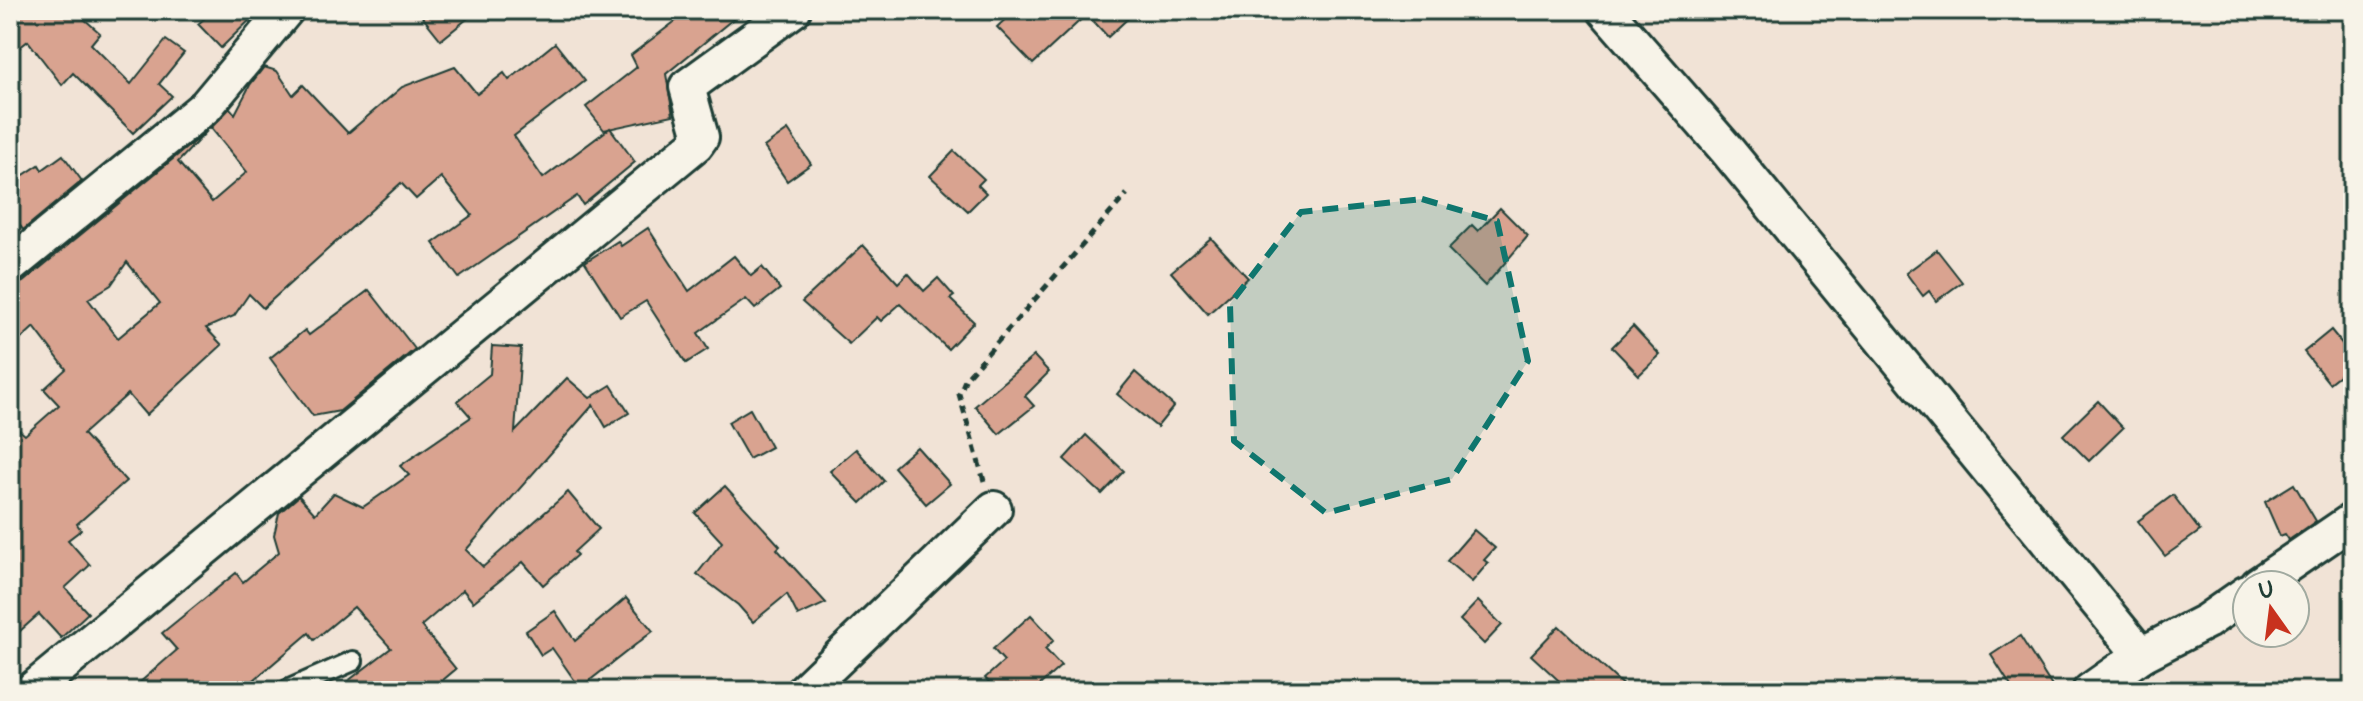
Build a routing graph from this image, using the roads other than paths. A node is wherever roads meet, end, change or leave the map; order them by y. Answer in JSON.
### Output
{"nodes":[{"id":1,"x":286,"y":10,"type":"edge"},
{"id":2,"x":793,"y":10,"type":"edge"},
{"id":3,"x":1605,"y":10,"type":"edge"},
{"id":4,"x":10,"y":266,"type":"edge"},
{"id":5,"x":994,"y":509,"type":"road end"},
{"id":6,"x":2353,"y":520,"type":"edge"},
{"id":7,"x":2281,"y":569,"type":"edge"},
{"id":8,"x":2231,"y":604,"type":"edge"},
{"id":9,"x":2141,"y":655,"type":"junction"},
{"id":10,"x":353,"y":661,"type":"dead end"},
{"id":11,"x":31,"y":691,"type":"edge"},
{"id":12,"x":285,"y":691,"type":"edge"},
{"id":13,"x":804,"y":691,"type":"edge"},
{"id":14,"x":2090,"y":691,"type":"edge"}],
"edges":[{"from":1,"to":4,"type":"street"},
{"from":2,"to":11,"type":"street"},
{"from":3,"to":9,"type":"street"},
{"from":5,"to":13,"type":"street"},
{"from":6,"to":7,"type":"street"},
{"from":8,"to":9,"type":"street"},
{"from":9,"to":14,"type":"street"},
{"from":10,"to":12,"type":"lane"}]}
